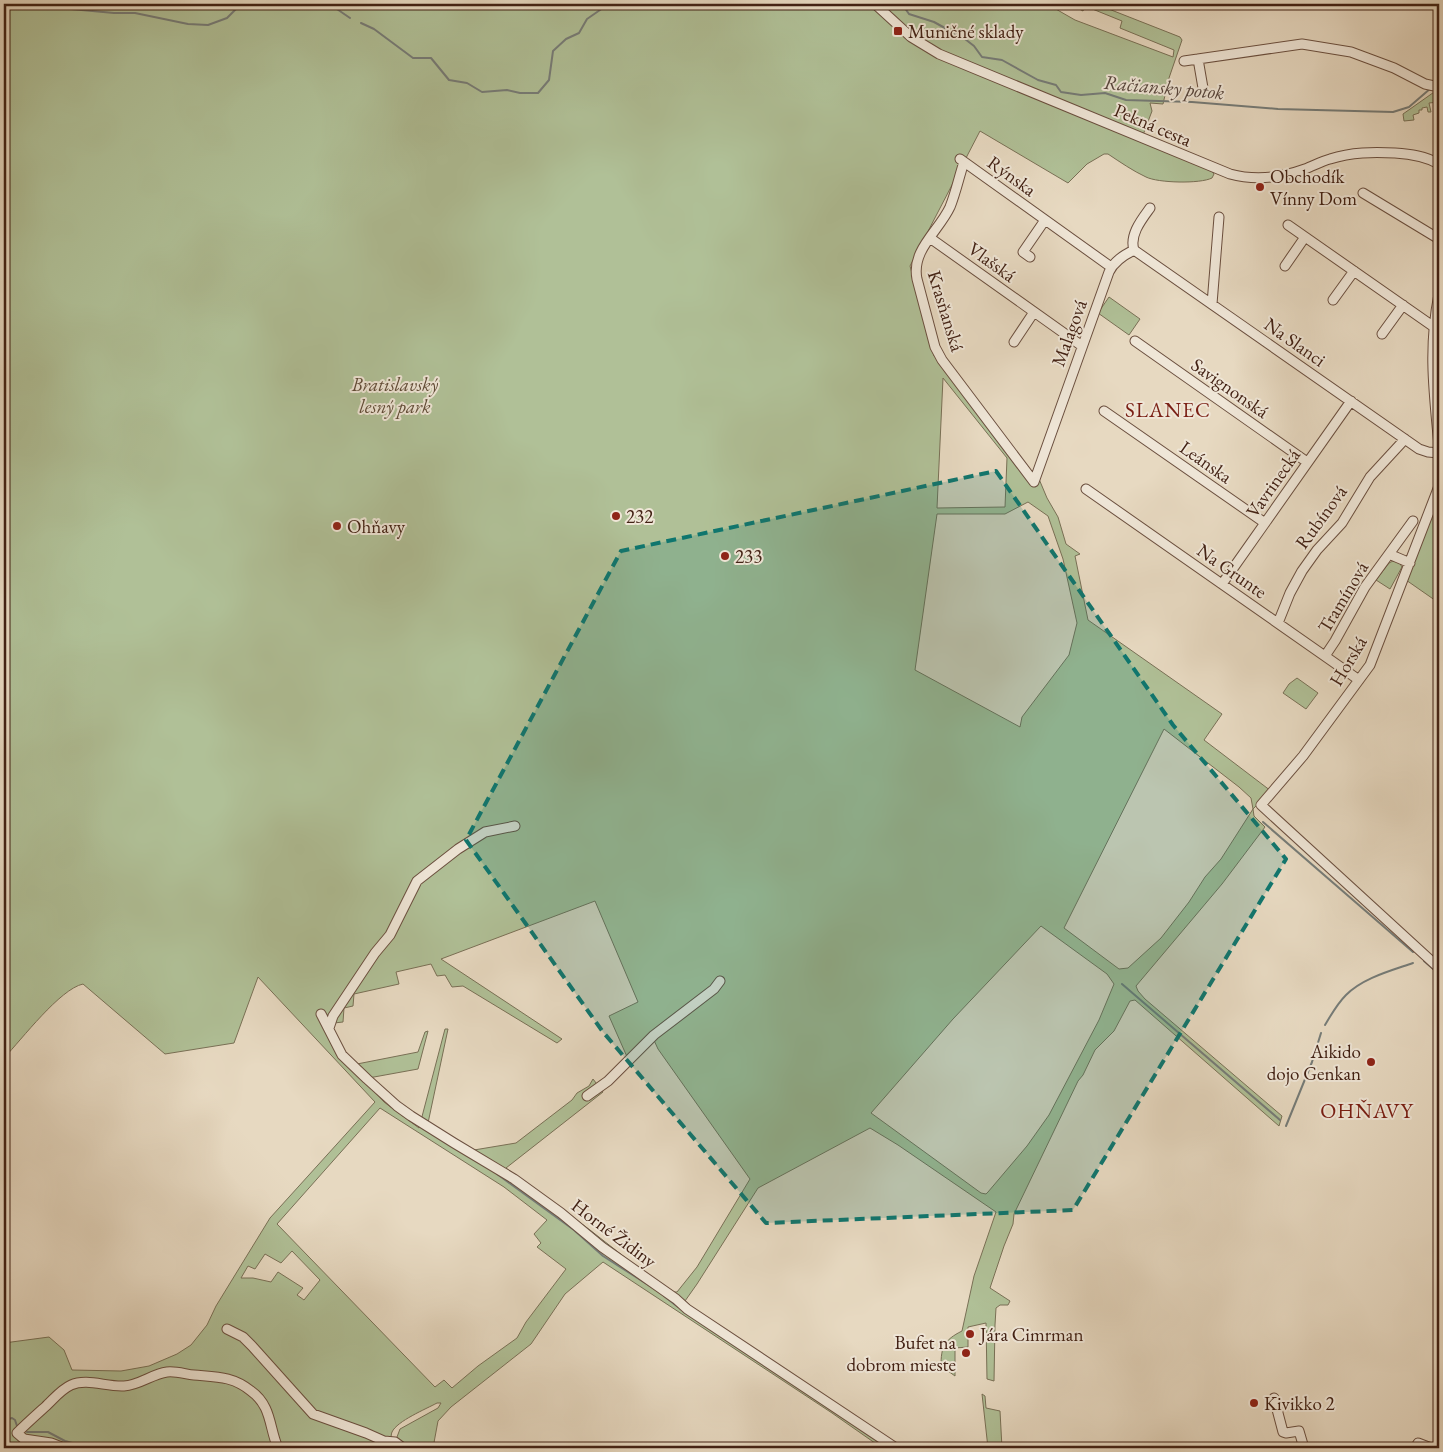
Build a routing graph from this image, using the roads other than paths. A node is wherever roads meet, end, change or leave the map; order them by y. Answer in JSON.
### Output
{"nodes":[{"id":1,"x":875,"y":4,"type":"edge"},
{"id":2,"x":1198,"y":59,"type":"junction"},
{"id":3,"x":1184,"y":61,"type":"dead end"},
{"id":4,"x":1439,"y":87,"type":"edge"},
{"id":5,"x":1203,"y":88,"type":"dead end"},
{"id":6,"x":962,"y":160,"type":"joint"},
{"id":7,"x":1439,"y":164,"type":"edge"},
{"id":8,"x":1363,"y":193,"type":"dead end"},
{"id":9,"x":1150,"y":208,"type":"dead end"},
{"id":10,"x":1219,"y":217,"type":"dead end"},
{"id":11,"x":1045,"y":220,"type":"junction"},
{"id":12,"x":1288,"y":225,"type":"dead end"},
{"id":13,"x":1305,"y":237,"type":"junction"},
{"id":14,"x":930,"y":238,"type":"junction"},
{"id":15,"x":1439,"y":239,"type":"edge"},
{"id":16,"x":1134,"y":250,"type":"junction"},
{"id":17,"x":1030,"y":257,"type":"dead end"},
{"id":18,"x":1285,"y":266,"type":"dead end"},
{"id":19,"x":1111,"y":268,"type":"junction"},
{"id":20,"x":1354,"y":271,"type":"junction"},
{"id":21,"x":1439,"y":294,"type":"edge"},
{"id":22,"x":1333,"y":300,"type":"dead end"},
{"id":23,"x":1212,"y":304,"type":"junction"},
{"id":24,"x":1403,"y":305,"type":"junction"},
{"id":25,"x":1034,"y":312,"type":"junction"},
{"id":26,"x":1434,"y":327,"type":"junction"},
{"id":27,"x":1382,"y":334,"type":"dead end"},
{"id":28,"x":1135,"y":341,"type":"dead end"},
{"id":29,"x":1014,"y":342,"type":"dead end"},
{"id":30,"x":1082,"y":346,"type":"junction"},
{"id":31,"x":1351,"y":401,"type":"junction"},
{"id":32,"x":1104,"y":411,"type":"dead end"},
{"id":33,"x":1405,"y":439,"type":"junction"},
{"id":34,"x":1439,"y":446,"type":"edge"},
{"id":35,"x":1439,"y":453,"type":"edge"},
{"id":36,"x":1308,"y":462,"type":"junction"},
{"id":37,"x":1034,"y":482,"type":"joint"},
{"id":38,"x":1439,"y":486,"type":"edge"},
{"id":39,"x":1086,"y":489,"type":"dead end"},
{"id":40,"x":1412,"y":521,"type":"dead end"},
{"id":41,"x":1265,"y":523,"type":"junction"},
{"id":42,"x":1389,"y":554,"type":"junction"},
{"id":43,"x":1410,"y":563,"type":"junction"},
{"id":44,"x":1222,"y":584,"type":"junction"},
{"id":45,"x":1278,"y":624,"type":"junction"},
{"id":46,"x":1324,"y":656,"type":"junction"},
{"id":47,"x":1359,"y":680,"type":"junction"},
{"id":48,"x":515,"y":826,"type":"dead end"},
{"id":49,"x":1439,"y":968,"type":"edge"},
{"id":50,"x":720,"y":981,"type":"dead end"},
{"id":51,"x":321,"y":1014,"type":"dead end"},
{"id":52,"x":329,"y":1028,"type":"junction"},
{"id":53,"x":587,"y":1096,"type":"dead end"},
{"id":54,"x":227,"y":1329,"type":"dead end"},
{"id":55,"x":1274,"y":1398,"type":"dead end"},
{"id":56,"x":64,"y":1448,"type":"edge"},
{"id":57,"x":278,"y":1448,"type":"edge"},
{"id":58,"x":403,"y":1448,"type":"edge"},
{"id":59,"x":896,"y":1448,"type":"edge"},
{"id":60,"x":1304,"y":1448,"type":"edge"},
{"id":61,"x":1415,"y":1448,"type":"edge"},
{"id":62,"x":1430,"y":1448,"type":"edge"}],
"edges":[{"from":1,"to":7,"type":"street","name":"Pekná cesta"},
{"from":2,"to":3,"type":"street"},
{"from":2,"to":4,"type":"street"},
{"from":2,"to":5,"type":"street"},
{"from":6,"to":11,"type":"street","name":"Rýnska"},
{"from":6,"to":14,"type":"street","name":"Krasňanská"},
{"from":8,"to":15,"type":"street"},
{"from":9,"to":16,"type":"street"},
{"from":10,"to":23,"type":"street"},
{"from":11,"to":17,"type":"street","name":"Rýnska"},
{"from":11,"to":19,"type":"street","name":"Rýnska"},
{"from":12,"to":13,"type":"street"},
{"from":13,"to":18,"type":"street"},
{"from":13,"to":20,"type":"street"},
{"from":14,"to":25,"type":"street","name":"Vlašská"},
{"from":14,"to":37,"type":"street","name":"Krasňanská"},
{"from":16,"to":19,"type":"street"},
{"from":16,"to":23,"type":"street","name":"Na Slanci"},
{"from":19,"to":30,"type":"street","name":"Malagová"},
{"from":20,"to":22,"type":"street"},
{"from":20,"to":24,"type":"street"},
{"from":21,"to":26,"type":"street"},
{"from":23,"to":31,"type":"street","name":"Na Slanci"},
{"from":24,"to":26,"type":"street"},
{"from":24,"to":27,"type":"street"},
{"from":25,"to":29,"type":"street"},
{"from":25,"to":30,"type":"street","name":"Vlašská"},
{"from":26,"to":34,"type":"street"},
{"from":28,"to":36,"type":"street","name":"Savignonská"},
{"from":30,"to":37,"type":"street","name":"Malagová"},
{"from":31,"to":33,"type":"street","name":"Na Slanci"},
{"from":31,"to":36,"type":"street","name":"Vavrinecká"},
{"from":32,"to":41,"type":"street","name":"Leánska"},
{"from":33,"to":35,"type":"street","name":"Na Slanci"},
{"from":33,"to":45,"type":"street","name":"Rubínová"},
{"from":36,"to":41,"type":"street","name":"Vavrinecká"},
{"from":38,"to":43,"type":"street","name":"Horská"},
{"from":39,"to":44,"type":"street","name":"Na Grunte"},
{"from":40,"to":42,"type":"street","name":"Tramínová"},
{"from":41,"to":44,"type":"street","name":"Vavrinecká"},
{"from":42,"to":43,"type":"street","name":"Tramínová"},
{"from":42,"to":46,"type":"street","name":"Tramínová"},
{"from":43,"to":47,"type":"street","name":"Horská"},
{"from":44,"to":45,"type":"street","name":"Na Grunte"},
{"from":45,"to":46,"type":"street","name":"Na Grunte"},
{"from":46,"to":47,"type":"street","name":"Na Grunte"},
{"from":47,"to":49,"type":"street","name":"Horská"},
{"from":48,"to":52,"type":"street"},
{"from":50,"to":53,"type":"street"},
{"from":51,"to":52,"type":"street","name":"Horné Židiny"},
{"from":52,"to":59,"type":"street","name":"Horné Židiny"},
{"from":54,"to":58,"type":"street"},
{"from":55,"to":60,"type":"street"},
{"from":56,"to":57,"type":"street"},
{"from":61,"to":62,"type":"street"}]}
